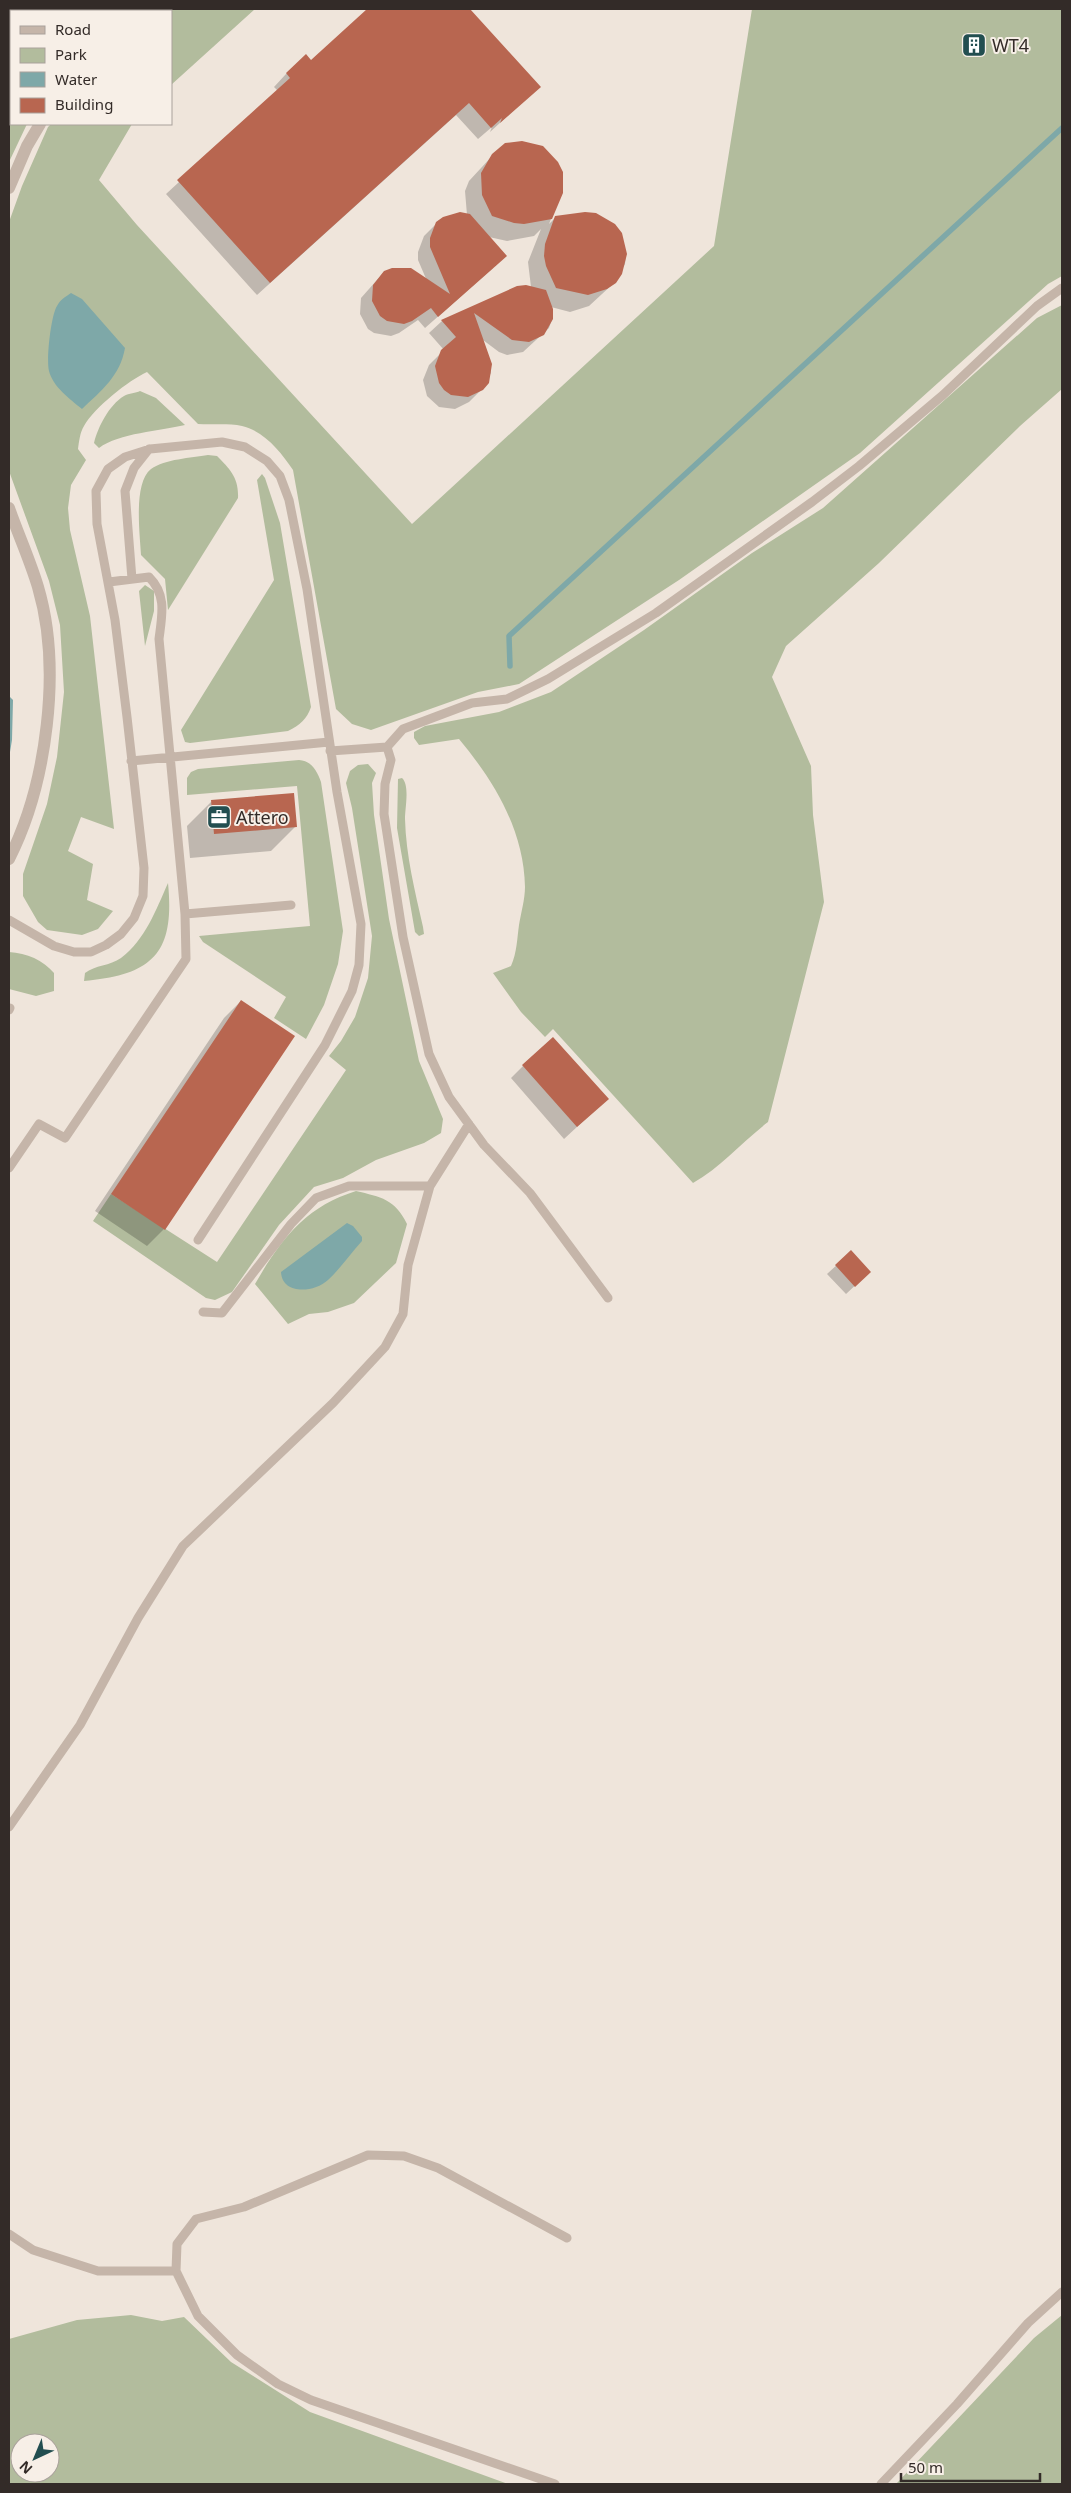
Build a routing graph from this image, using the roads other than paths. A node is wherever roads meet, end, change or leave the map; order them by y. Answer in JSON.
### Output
{"nodes":[{"id":1,"x":39,"y":125,"type":"edge"},
{"id":2,"x":9,"y":188,"type":"edge"},
{"id":3,"x":1062,"y":288,"type":"edge"},
{"id":4,"x":150,"y":449,"type":"junction"},
{"id":5,"x":9,"y":508,"type":"edge"},
{"id":6,"x":132,"y":579,"type":"junction"},
{"id":7,"x":109,"y":582,"type":"junction"},
{"id":8,"x":330,"y":746,"type":"junction"},
{"id":9,"x":387,"y":746,"type":"junction"},
{"id":10,"x":170,"y":758,"type":"junction"},
{"id":11,"x":131,"y":762,"type":"junction"},
{"id":12,"x":9,"y":859,"type":"edge"},
{"id":13,"x":291,"y":904,"type":"dead end"},
{"id":14,"x":185,"y":914,"type":"junction"},
{"id":15,"x":9,"y":920,"type":"edge"},
{"id":16,"x":469,"y":1124,"type":"junction"},
{"id":17,"x":9,"y":1168,"type":"edge"},
{"id":18,"x":430,"y":1186,"type":"junction"},
{"id":19,"x":198,"y":1240,"type":"dead end"},
{"id":20,"x":608,"y":1298,"type":"dead end"},
{"id":21,"x":203,"y":1312,"type":"dead end"},
{"id":22,"x":9,"y":1827,"type":"edge"},
{"id":23,"x":9,"y":2234,"type":"edge"},
{"id":24,"x":566,"y":2238,"type":"dead end"},
{"id":25,"x":176,"y":2271,"type":"junction"},
{"id":26,"x":1062,"y":2292,"type":"edge"},
{"id":27,"x":555,"y":2484,"type":"edge"},
{"id":28,"x":881,"y":2484,"type":"edge"}],
"edges":[{"from":1,"to":2,"type":"street"},
{"from":3,"to":9,"type":"lane"},
{"from":4,"to":6,"type":"lane"},
{"from":4,"to":7,"type":"lane"},
{"from":4,"to":8,"type":"lane"},
{"from":5,"to":12,"type":"street"},
{"from":6,"to":7,"type":"lane"},
{"from":6,"to":10,"type":"lane"},
{"from":7,"to":11,"type":"lane"},
{"from":8,"to":9,"type":"lane"},
{"from":8,"to":10,"type":"lane"},
{"from":8,"to":19,"type":"lane"},
{"from":9,"to":16,"type":"lane"},
{"from":10,"to":11,"type":"lane"},
{"from":10,"to":14,"type":"lane"},
{"from":11,"to":15,"type":"lane"},
{"from":13,"to":14,"type":"lane"},
{"from":14,"to":17,"type":"lane"},
{"from":16,"to":18,"type":"lane"},
{"from":16,"to":20,"type":"lane"},
{"from":18,"to":21,"type":"lane"},
{"from":18,"to":22,"type":"lane"},
{"from":23,"to":25,"type":"lane"},
{"from":24,"to":25,"type":"lane"},
{"from":25,"to":27,"type":"lane"},
{"from":26,"to":28,"type":"lane"}]}
